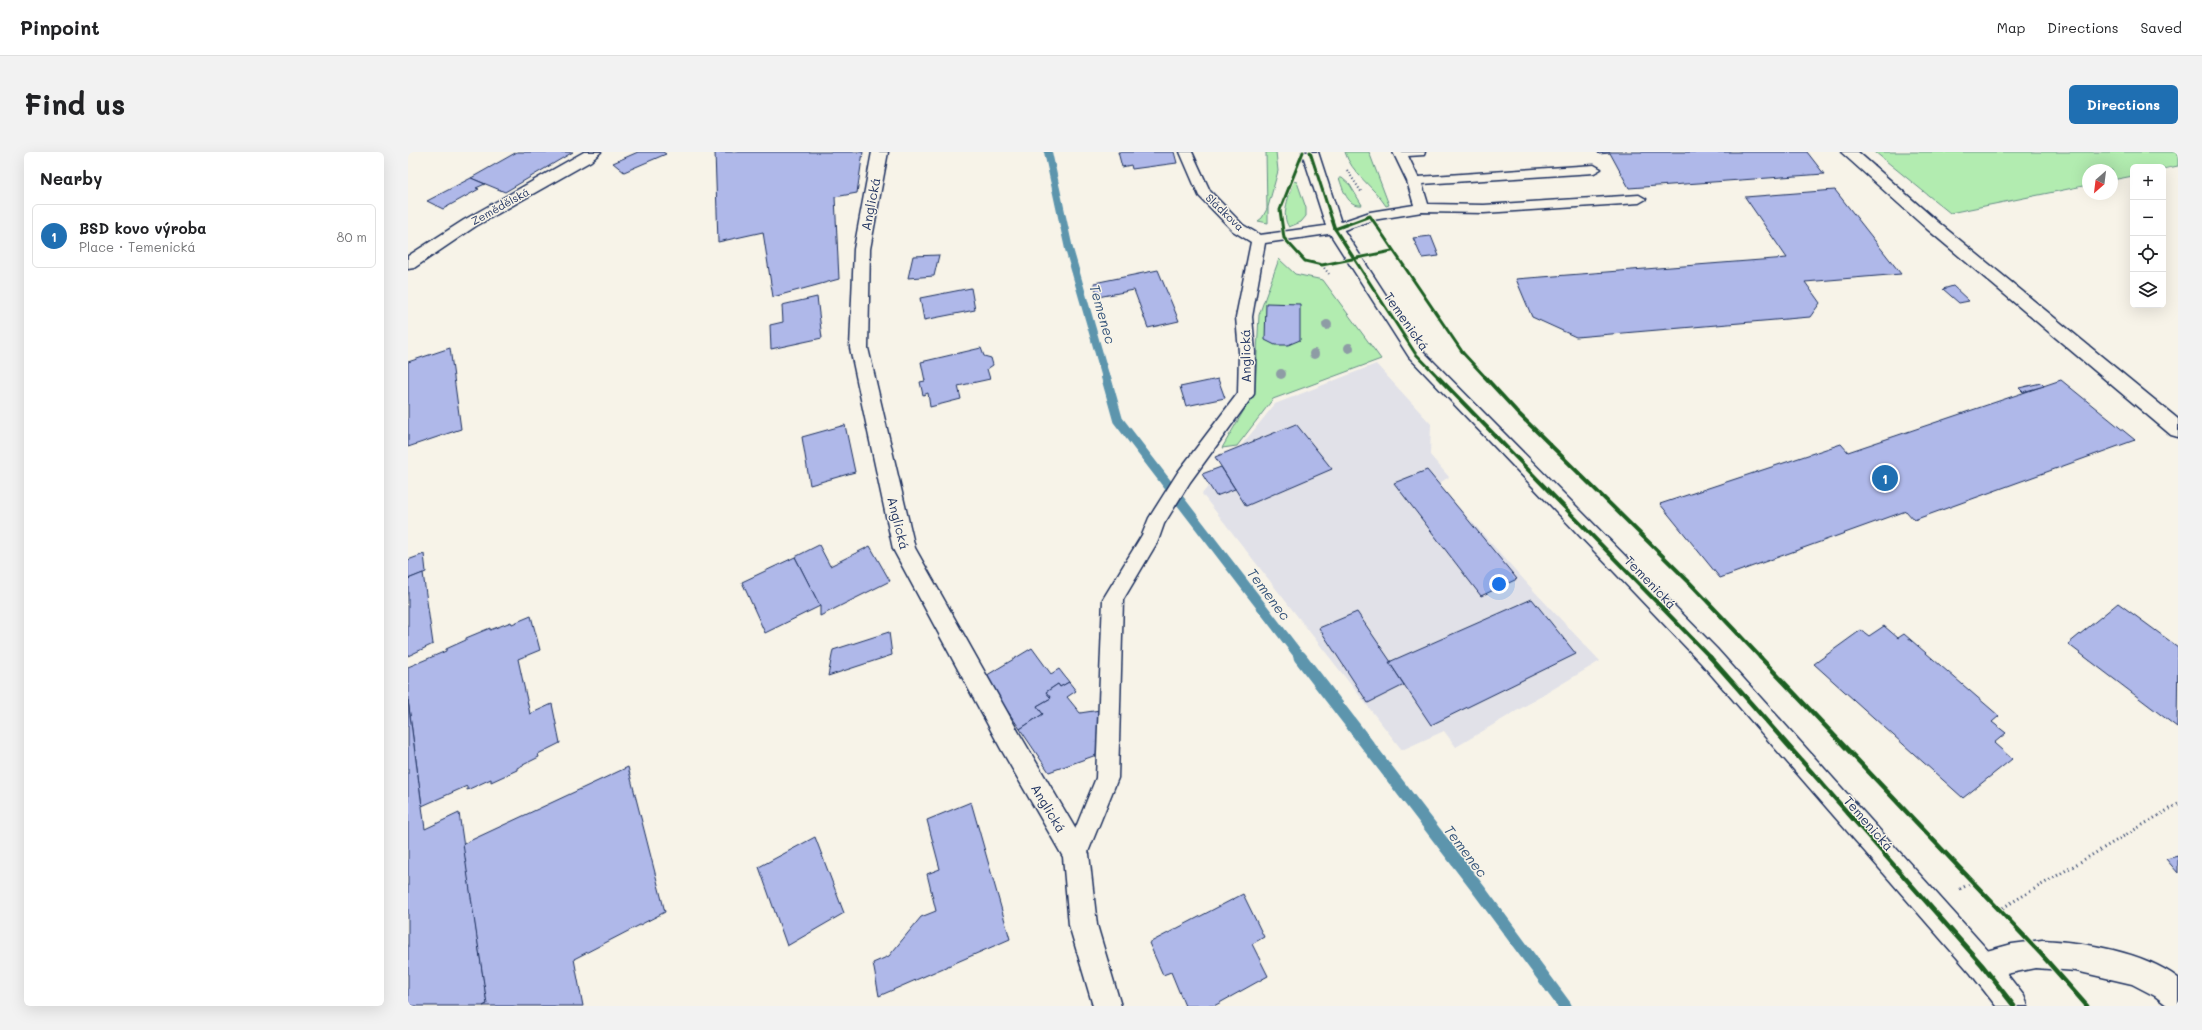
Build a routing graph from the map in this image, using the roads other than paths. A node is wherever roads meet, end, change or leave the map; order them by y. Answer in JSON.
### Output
{"nodes":[{"id":1,"x":593,"y":152,"type":"edge"},
{"id":2,"x":880,"y":152,"type":"edge"},
{"id":3,"x":1186,"y":152,"type":"edge"},
{"id":4,"x":1310,"y":152,"type":"edge"},
{"id":5,"x":1420,"y":152,"type":"edge"},
{"id":6,"x":1849,"y":152,"type":"edge"},
{"id":7,"x":1400,"y":153,"type":"edge"},
{"id":8,"x":1594,"y":169,"type":"dead end"},
{"id":9,"x":1414,"y":181,"type":"junction"},
{"id":10,"x":1639,"y":199,"type":"dead end"},
{"id":11,"x":1422,"y":208,"type":"junction"},
{"id":12,"x":1335,"y":229,"type":"junction"},
{"id":13,"x":1258,"y":240,"type":"junction"},
{"id":14,"x":408,"y":264,"type":"edge"},
{"id":15,"x":2178,"y":430,"type":"edge"},
{"id":16,"x":1076,"y":854,"type":"junction"},
{"id":17,"x":1982,"y":965,"type":"junction"},
{"id":18,"x":2178,"y":996,"type":"edge"},
{"id":19,"x":1107,"y":1006,"type":"edge"},
{"id":20,"x":2014,"y":1006,"type":"edge"}],
"edges":[{"from":1,"to":14,"type":"street","name":"Zemědělská"},
{"from":2,"to":16,"type":"street","name":"Anglická"},
{"from":3,"to":13,"type":"lane","name":"Sládkova"},
{"from":4,"to":12,"type":"street","name":"Temenická"},
{"from":5,"to":7,"type":"lane"},
{"from":6,"to":15,"type":"street"},
{"from":7,"to":9,"type":"lane"},
{"from":8,"to":9,"type":"lane"},
{"from":9,"to":11,"type":"lane"},
{"from":10,"to":11,"type":"lane"},
{"from":11,"to":12,"type":"lane"},
{"from":12,"to":13,"type":"lane"},
{"from":12,"to":17,"type":"street","name":"Temenická"},
{"from":13,"to":16,"type":"lane","name":"Anglická"},
{"from":16,"to":19,"type":"street","name":"Anglická"},
{"from":17,"to":18,"type":"street"},
{"from":17,"to":20,"type":"street","name":"Temenická"}]}
